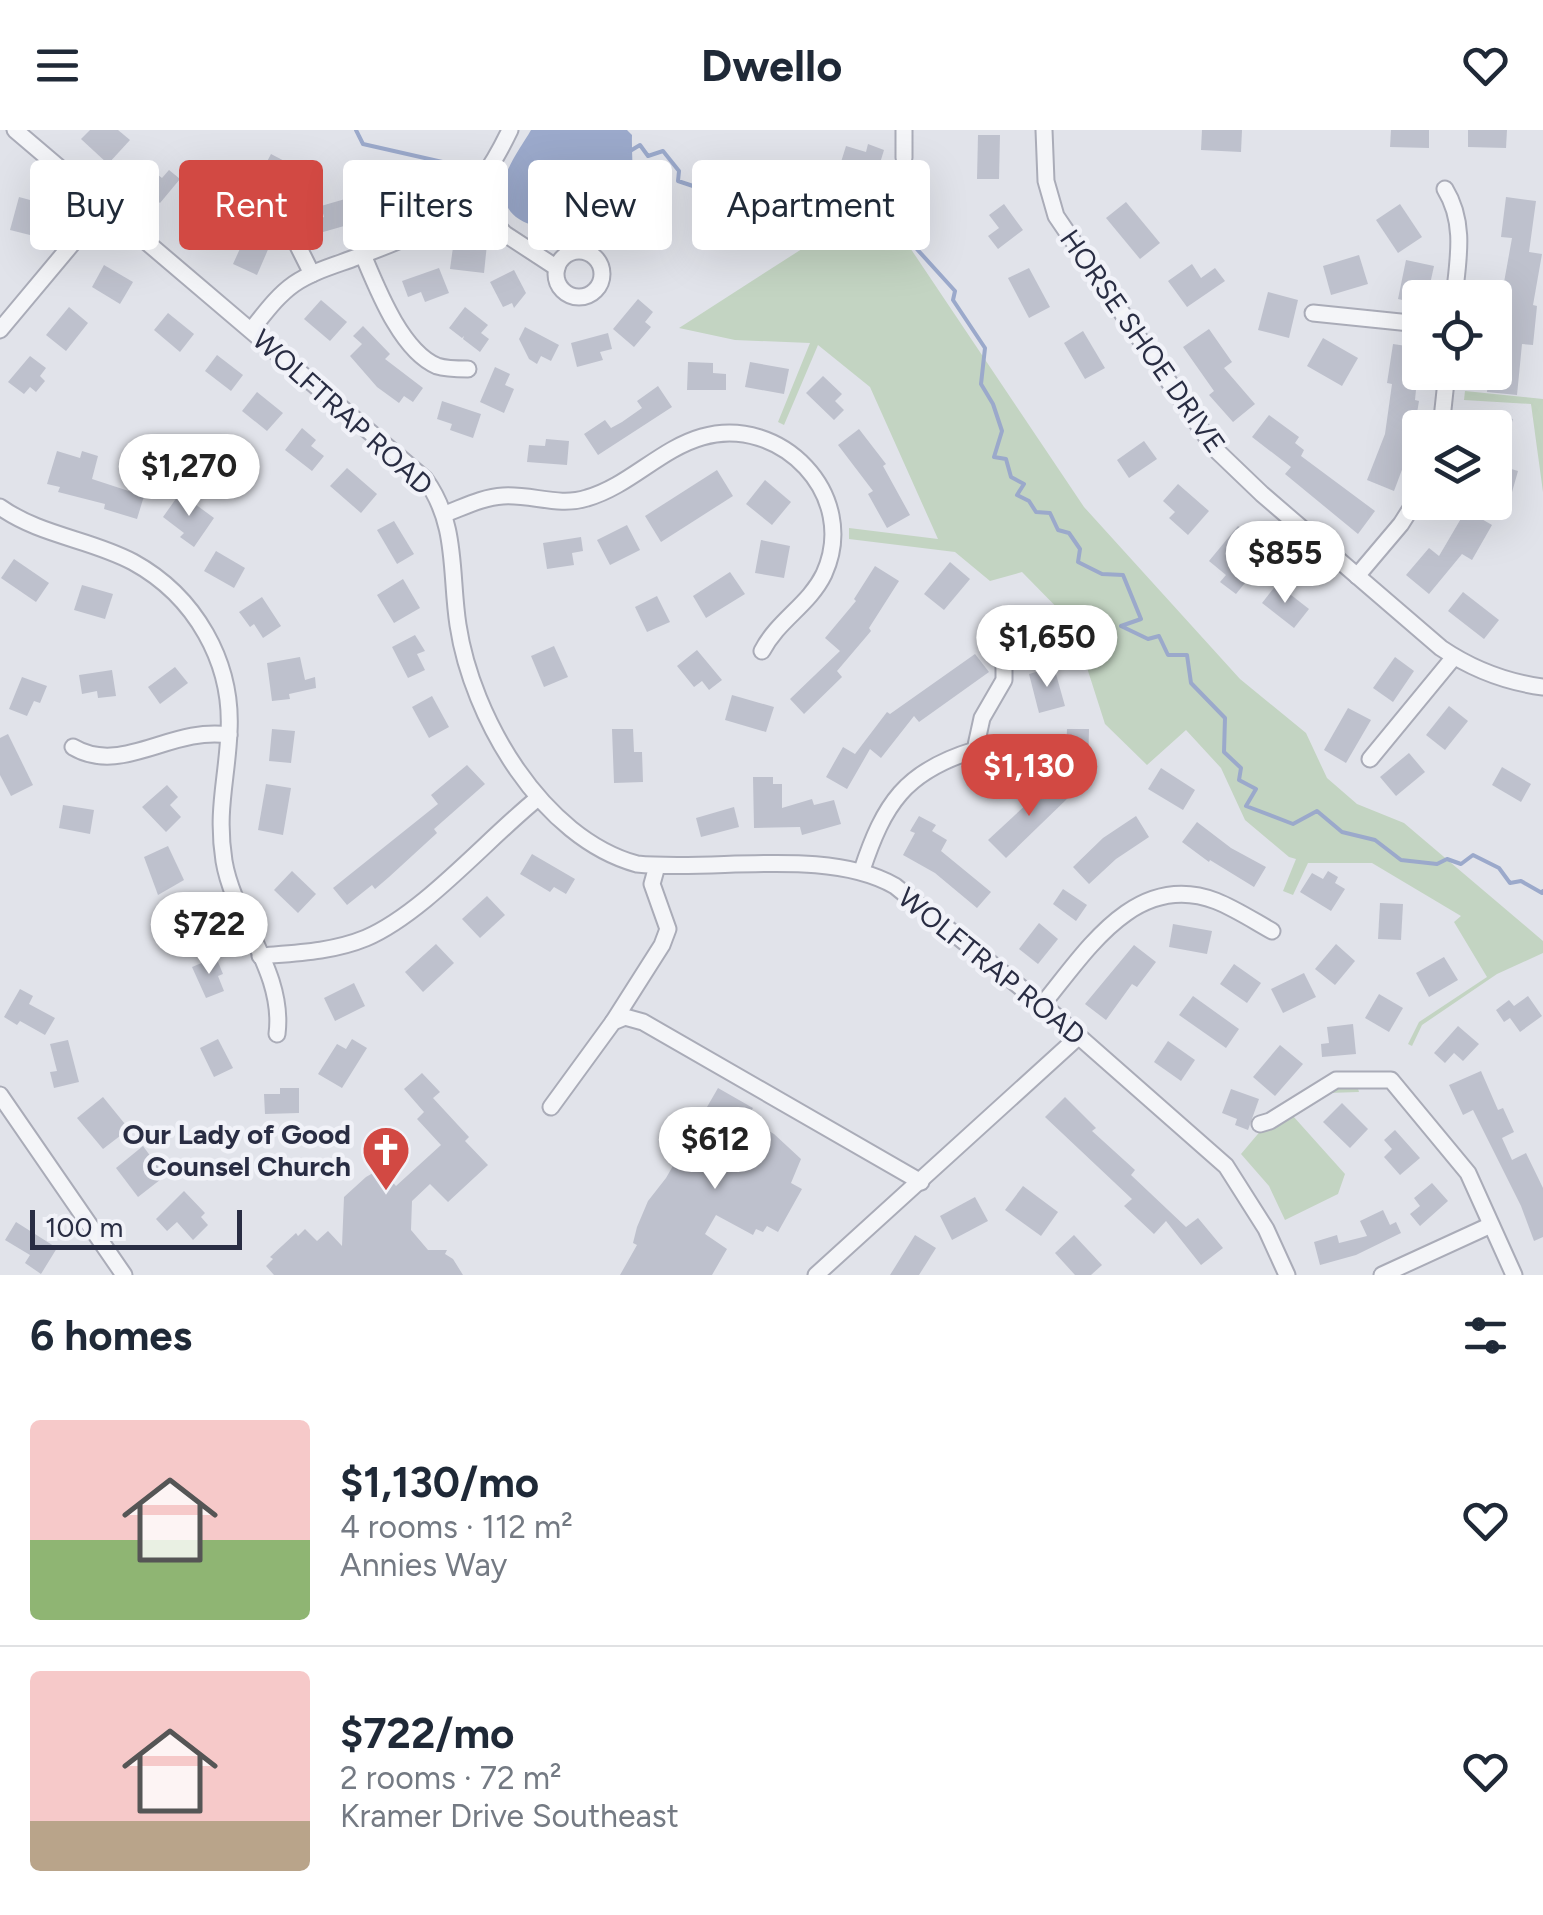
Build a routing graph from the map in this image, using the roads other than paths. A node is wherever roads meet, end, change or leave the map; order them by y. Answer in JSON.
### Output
{"nodes":[{"id":1,"x":14,"y":130,"type":"edge"},
{"id":2,"x":510,"y":130,"type":"edge"},
{"id":3,"x":904,"y":130,"type":"edge"},
{"id":4,"x":1044,"y":130,"type":"edge"},
{"id":5,"x":904,"y":158,"type":"dead end"},
{"id":6,"x":48,"y":160,"type":"edge"},
{"id":7,"x":495,"y":160,"type":"edge"},
{"id":8,"x":1445,"y":190,"type":"dead end"},
{"id":9,"x":508,"y":236,"type":"edge"},
{"id":10,"x":67,"y":250,"type":"edge"},
{"id":11,"x":154,"y":250,"type":"edge"},
{"id":12,"x":300,"y":250,"type":"edge"},
{"id":13,"x":375,"y":250,"type":"edge"},
{"id":14,"x":363,"y":255,"type":"junction"},
{"id":15,"x":557,"y":268,"type":"dead end"},
{"id":16,"x":312,"y":274,"type":"junction"},
{"id":17,"x":1456,"y":280,"type":"edge"},
{"id":18,"x":1313,"y":313,"type":"dead end"},
{"id":19,"x":1402,"y":322,"type":"edge"},
{"id":20,"x":252,"y":329,"type":"junction"},
{"id":21,"x":0,"y":330,"type":"edge"},
{"id":22,"x":468,"y":370,"type":"dead end"},
{"id":23,"x":0,"y":507,"type":"edge"},
{"id":24,"x":445,"y":514,"type":"junction"},
{"id":25,"x":1403,"y":520,"type":"edge"},
{"id":26,"x":1356,"y":576,"type":"junction"},
{"id":27,"x":762,"y":651,"type":"dead end"},
{"id":28,"x":1004,"y":655,"type":"dead end"},
{"id":29,"x":1454,"y":657,"type":"junction"},
{"id":30,"x":1543,"y":687,"type":"edge"},
{"id":31,"x":229,"y":735,"type":"junction"},
{"id":32,"x":73,"y":747,"type":"dead end"},
{"id":33,"x":1370,"y":759,"type":"dead end"},
{"id":34,"x":538,"y":798,"type":"junction"},
{"id":35,"x":658,"y":866,"type":"junction"},
{"id":36,"x":862,"y":870,"type":"junction"},
{"id":37,"x":1272,"y":931,"type":"dead end"},
{"id":38,"x":260,"y":956,"type":"junction"},
{"id":39,"x":1042,"y":1005,"type":"junction"},
{"id":40,"x":612,"y":1022,"type":"junction"},
{"id":41,"x":277,"y":1034,"type":"dead end"},
{"id":42,"x":1078,"y":1037,"type":"junction"},
{"id":43,"x":0,"y":1095,"type":"edge"},
{"id":44,"x":551,"y":1107,"type":"dead end"},
{"id":45,"x":1260,"y":1124,"type":"dead end"},
{"id":46,"x":921,"y":1182,"type":"junction"},
{"id":47,"x":1491,"y":1224,"type":"junction"},
{"id":48,"x":124,"y":1275,"type":"edge"},
{"id":49,"x":816,"y":1275,"type":"edge"},
{"id":50,"x":1287,"y":1275,"type":"edge"},
{"id":51,"x":1382,"y":1275,"type":"edge"},
{"id":52,"x":1514,"y":1275,"type":"edge"}],
"edges":[{"from":1,"to":6,"type":"street","name":"WOLFTRAP ROAD"},
{"from":2,"to":7,"type":"street"},
{"from":3,"to":5,"type":"street"},
{"from":4,"to":26,"type":"street","name":"HORSE SHOE DRIVE"},
{"from":8,"to":17,"type":"street"},
{"from":9,"to":15,"type":"street"},
{"from":10,"to":21,"type":"street"},
{"from":11,"to":20,"type":"street","name":"WOLFTRAP ROAD"},
{"from":12,"to":16,"type":"street"},
{"from":13,"to":14,"type":"street"},
{"from":14,"to":16,"type":"street"},
{"from":14,"to":22,"type":"street"},
{"from":16,"to":20,"type":"street"},
{"from":18,"to":19,"type":"street"},
{"from":20,"to":24,"type":"street","name":"WOLFTRAP ROAD"},
{"from":23,"to":31,"type":"street"},
{"from":24,"to":27,"type":"street"},
{"from":24,"to":34,"type":"street","name":"WOLFTRAP ROAD"},
{"from":25,"to":26,"type":"street"},
{"from":26,"to":29,"type":"street","name":"HORSE SHOE DRIVE"},
{"from":28,"to":36,"type":"street"},
{"from":29,"to":30,"type":"street","name":"HORSE SHOE DRIVE"},
{"from":29,"to":33,"type":"street"},
{"from":31,"to":32,"type":"street"},
{"from":31,"to":38,"type":"street"},
{"from":34,"to":35,"type":"street","name":"WOLFTRAP ROAD"},
{"from":34,"to":38,"type":"street"},
{"from":35,"to":36,"type":"street","name":"WOLFTRAP ROAD"},
{"from":35,"to":40,"type":"street"},
{"from":36,"to":39,"type":"street","name":"WOLFTRAP ROAD"},
{"from":37,"to":39,"type":"street"},
{"from":38,"to":41,"type":"street"},
{"from":39,"to":42,"type":"street","name":"WOLFTRAP ROAD"},
{"from":40,"to":44,"type":"street"},
{"from":40,"to":46,"type":"street"},
{"from":42,"to":46,"type":"street"},
{"from":42,"to":50,"type":"street","name":"WOLFTRAP ROAD"},
{"from":43,"to":48,"type":"street"},
{"from":45,"to":47,"type":"street"},
{"from":46,"to":49,"type":"street"},
{"from":47,"to":51,"type":"street"},
{"from":47,"to":52,"type":"street"}]}
